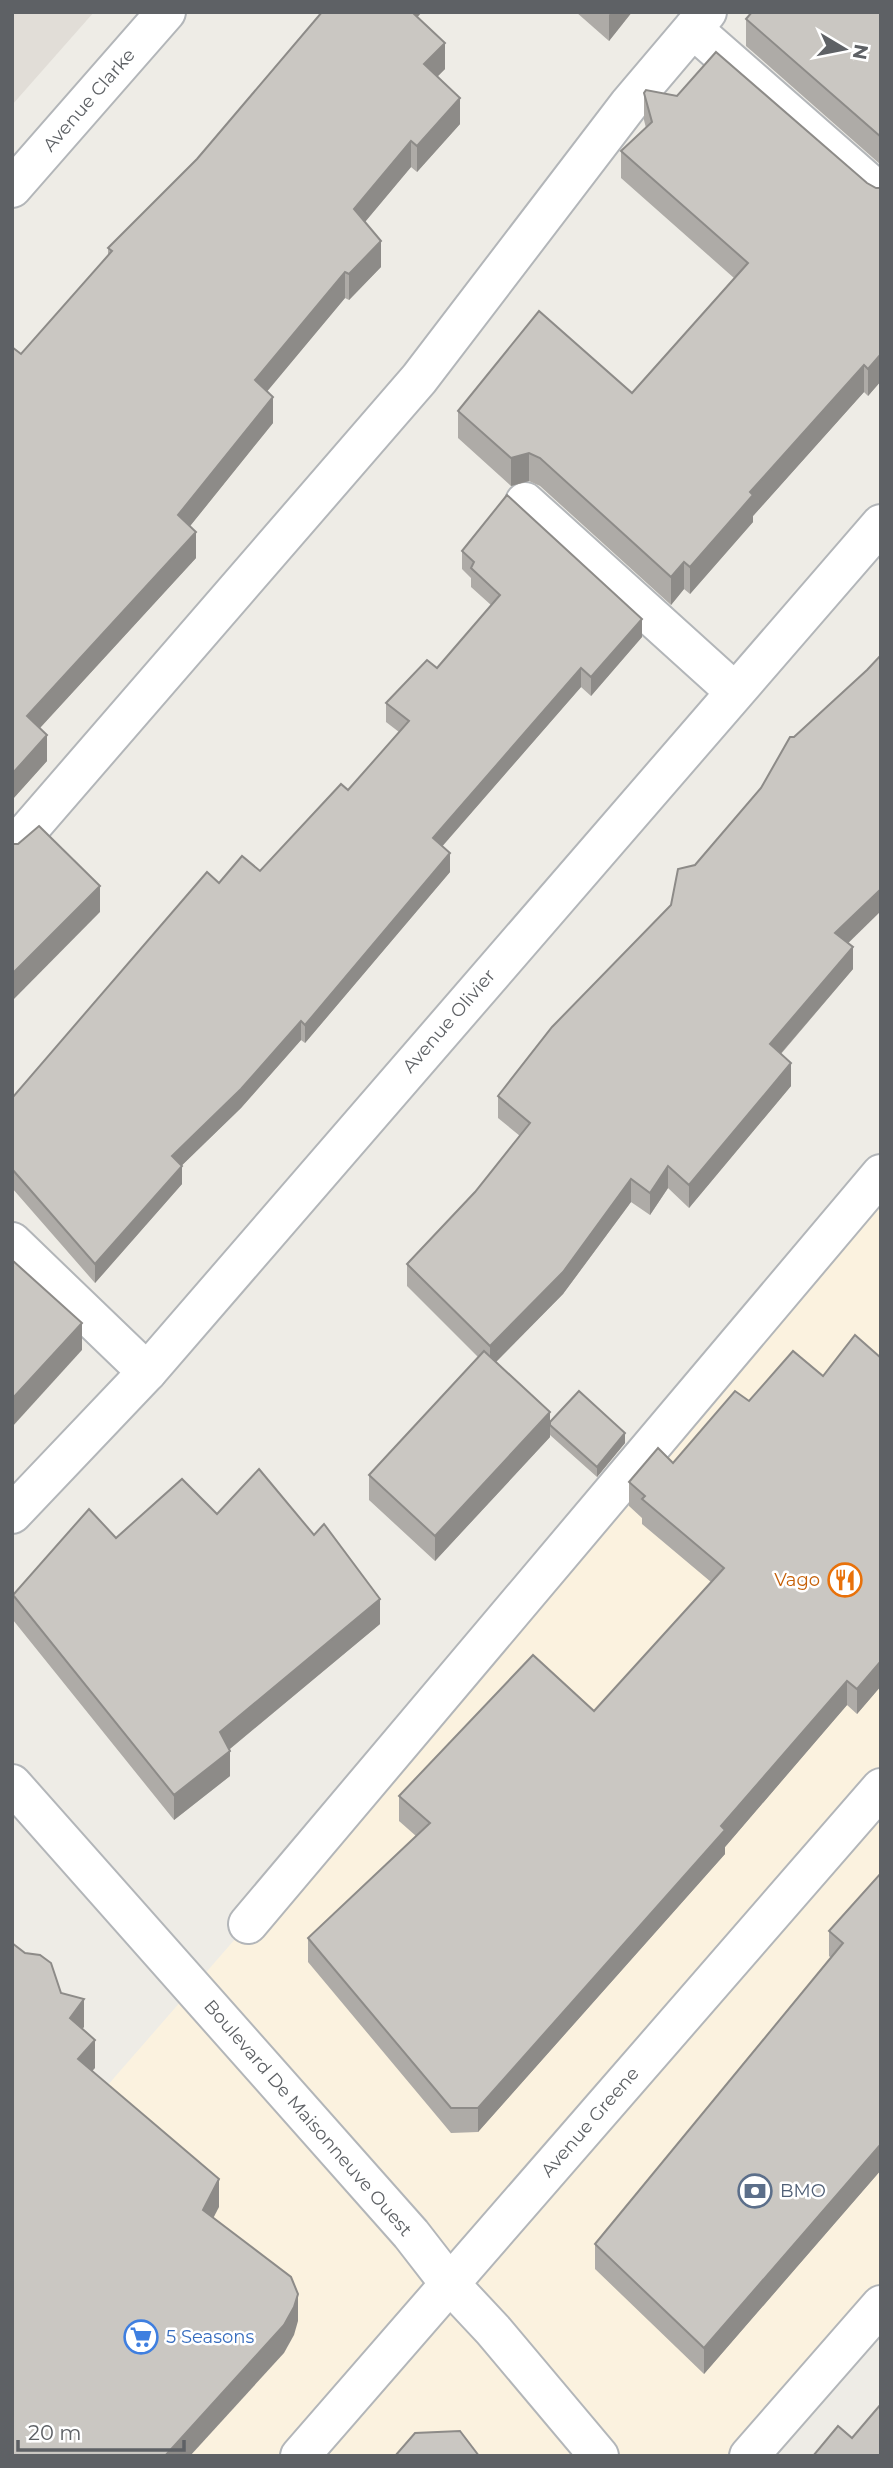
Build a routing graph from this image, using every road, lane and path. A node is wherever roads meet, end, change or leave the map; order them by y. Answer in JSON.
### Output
{"nodes":[{"id":1,"x":166,"y":12,"type":"edge"},
{"id":2,"x":700,"y":20,"type":"edge"},
{"id":3,"x":12,"y":188,"type":"edge"},
{"id":4,"x":881,"y":194,"type":"edge"},
{"id":5,"x":525,"y":502,"type":"dead end"},
{"id":6,"x":878,"y":534,"type":"edge"},
{"id":7,"x":734,"y":691,"type":"junction"},
{"id":8,"x":12,"y":849,"type":"edge"},
{"id":9,"x":881,"y":1174,"type":"edge"},
{"id":10,"x":12,"y":1242,"type":"edge"},
{"id":11,"x":147,"y":1372,"type":"junction"},
{"id":12,"x":12,"y":1514,"type":"edge"},
{"id":13,"x":12,"y":1784,"type":"edge"},
{"id":14,"x":881,"y":1788,"type":"edge"},
{"id":15,"x":248,"y":1924,"type":"dead end"},
{"id":16,"x":449,"y":2283,"type":"junction"},
{"id":17,"x":881,"y":2305,"type":"edge"},
{"id":18,"x":300,"y":2456,"type":"edge"},
{"id":19,"x":599,"y":2456,"type":"edge"},
{"id":20,"x":749,"y":2456,"type":"edge"}],
"edges":[{"from":1,"to":3,"type":"street","name":"Avenue Clarke"},
{"from":2,"to":4,"type":"street"},
{"from":2,"to":8,"type":"street"},
{"from":5,"to":7,"type":"street"},
{"from":6,"to":7,"type":"street","name":"Avenue Olivier"},
{"from":7,"to":11,"type":"street","name":"Avenue Olivier"},
{"from":9,"to":15,"type":"street"},
{"from":10,"to":11,"type":"street"},
{"from":11,"to":12,"type":"street","name":"Avenue Olivier"},
{"from":13,"to":16,"type":"street","name":"Boulevard De Maisonneuve Ouest"},
{"from":14,"to":16,"type":"street","name":"Avenue Greene"},
{"from":16,"to":18,"type":"street","name":"Avenue Greene"},
{"from":16,"to":19,"type":"street","name":"Boulevard De Maisonneuve Ouest"},
{"from":17,"to":20,"type":"street"}]}
